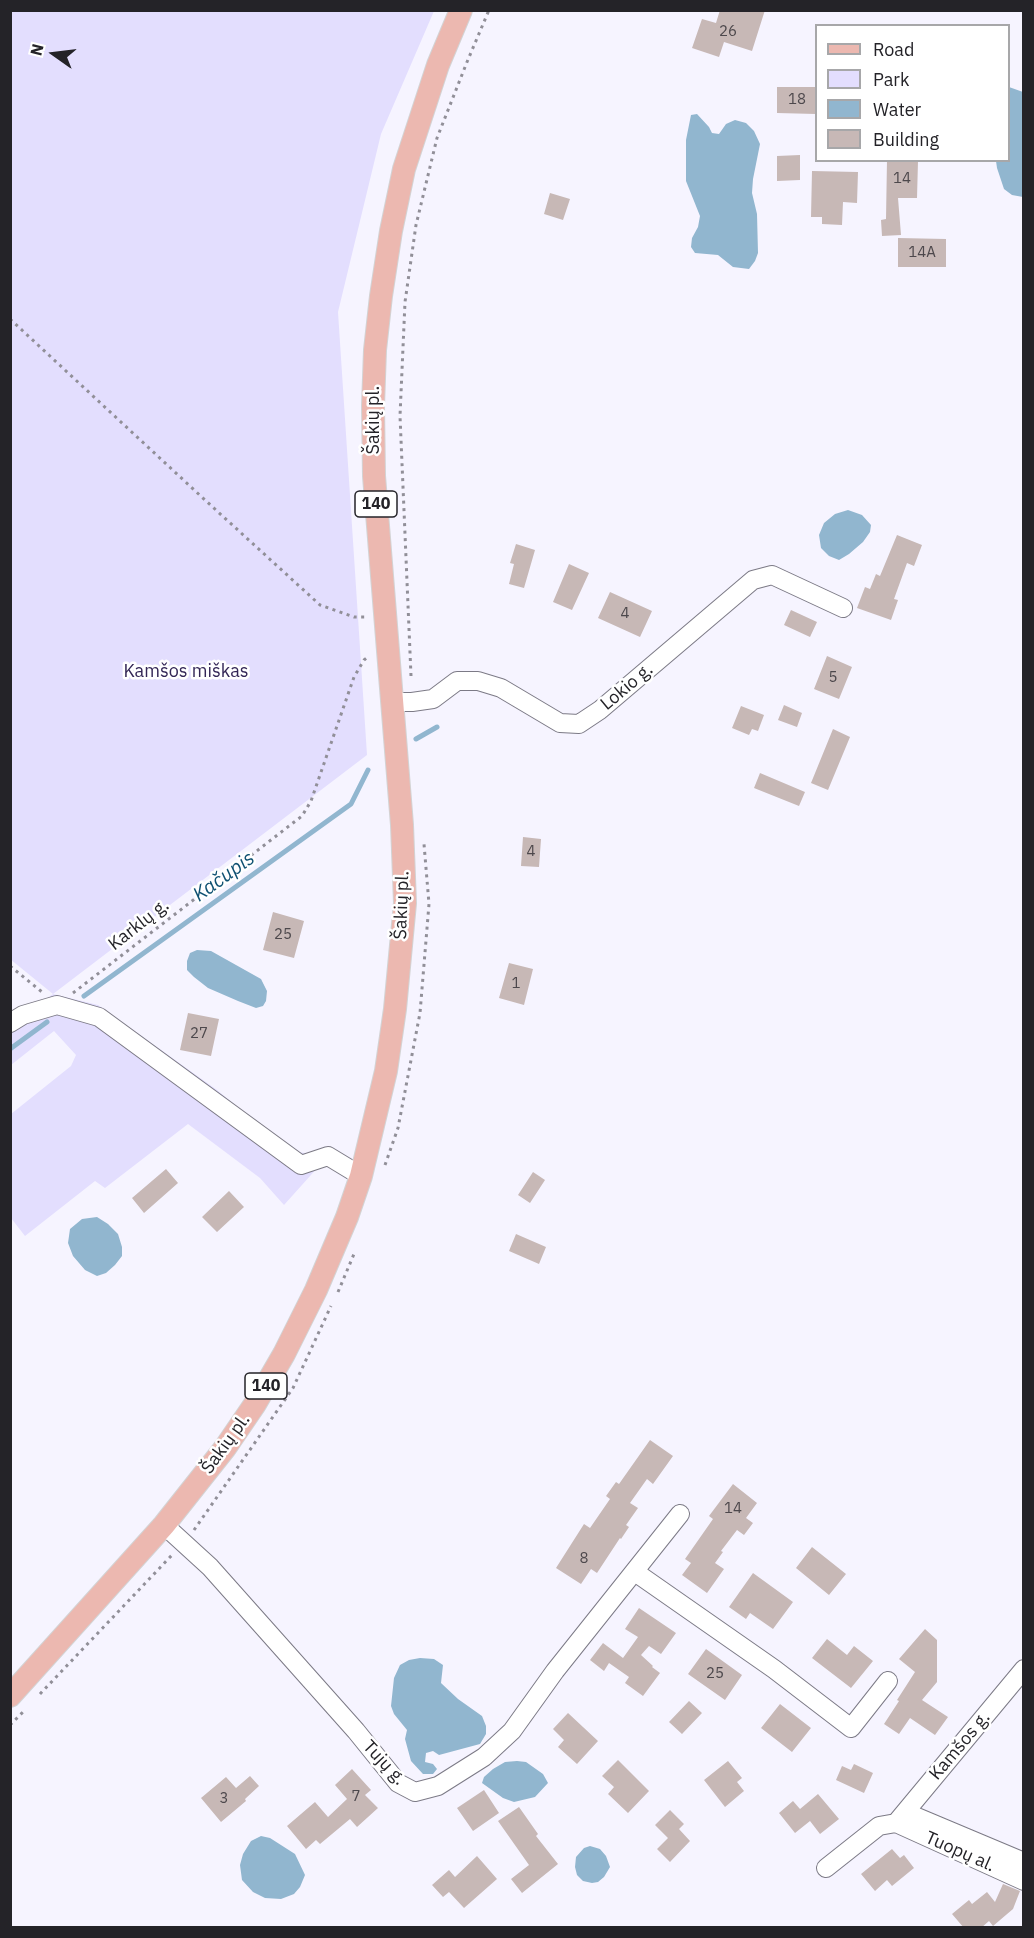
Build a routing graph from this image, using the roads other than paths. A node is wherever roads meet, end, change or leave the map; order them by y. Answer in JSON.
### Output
{"nodes":[{"id":1,"x":461,"y":10,"type":"edge"},
{"id":2,"x":843,"y":608,"type":"dead end"},
{"id":3,"x":402,"y":702,"type":"junction"},
{"id":4,"x":10,"y":1023,"type":"edge"},
{"id":5,"x":372,"y":1173,"type":"junction"},
{"id":6,"x":680,"y":1514,"type":"dead end"},
{"id":7,"x":164,"y":1525,"type":"junction"},
{"id":8,"x":635,"y":1572,"type":"junction"},
{"id":9,"x":1023,"y":1668,"type":"edge"},
{"id":10,"x":888,"y":1681,"type":"dead end"},
{"id":11,"x":19,"y":1701,"type":"edge"},
{"id":12,"x":900,"y":1818,"type":"junction"},
{"id":13,"x":1023,"y":1862,"type":"edge"},
{"id":14,"x":826,"y":1869,"type":"dead end"},
{"id":15,"x":1023,"y":1881,"type":"edge"}],
"edges":[{"from":1,"to":3,"type":"main road","name":"Šakių pl.","number":"140"},
{"from":2,"to":3,"type":"street","name":"Lokio g."},
{"from":3,"to":5,"type":"main road","name":"Šakių pl.","number":"140"},
{"from":4,"to":5,"type":"street"},
{"from":5,"to":7,"type":"main road","name":"Šakių pl.","number":"140"},
{"from":6,"to":8,"type":"street","name":"Tujų g."},
{"from":7,"to":8,"type":"street","name":"Tujų g."},
{"from":7,"to":11,"type":"main road","name":"Šakių pl.","number":"140"},
{"from":8,"to":10,"type":"street"},
{"from":9,"to":12,"type":"street","name":"Kamšos g."},
{"from":12,"to":13,"type":"street"},
{"from":12,"to":14,"type":"street"},
{"from":12,"to":15,"type":"street","name":"Tuopų al."}]}
